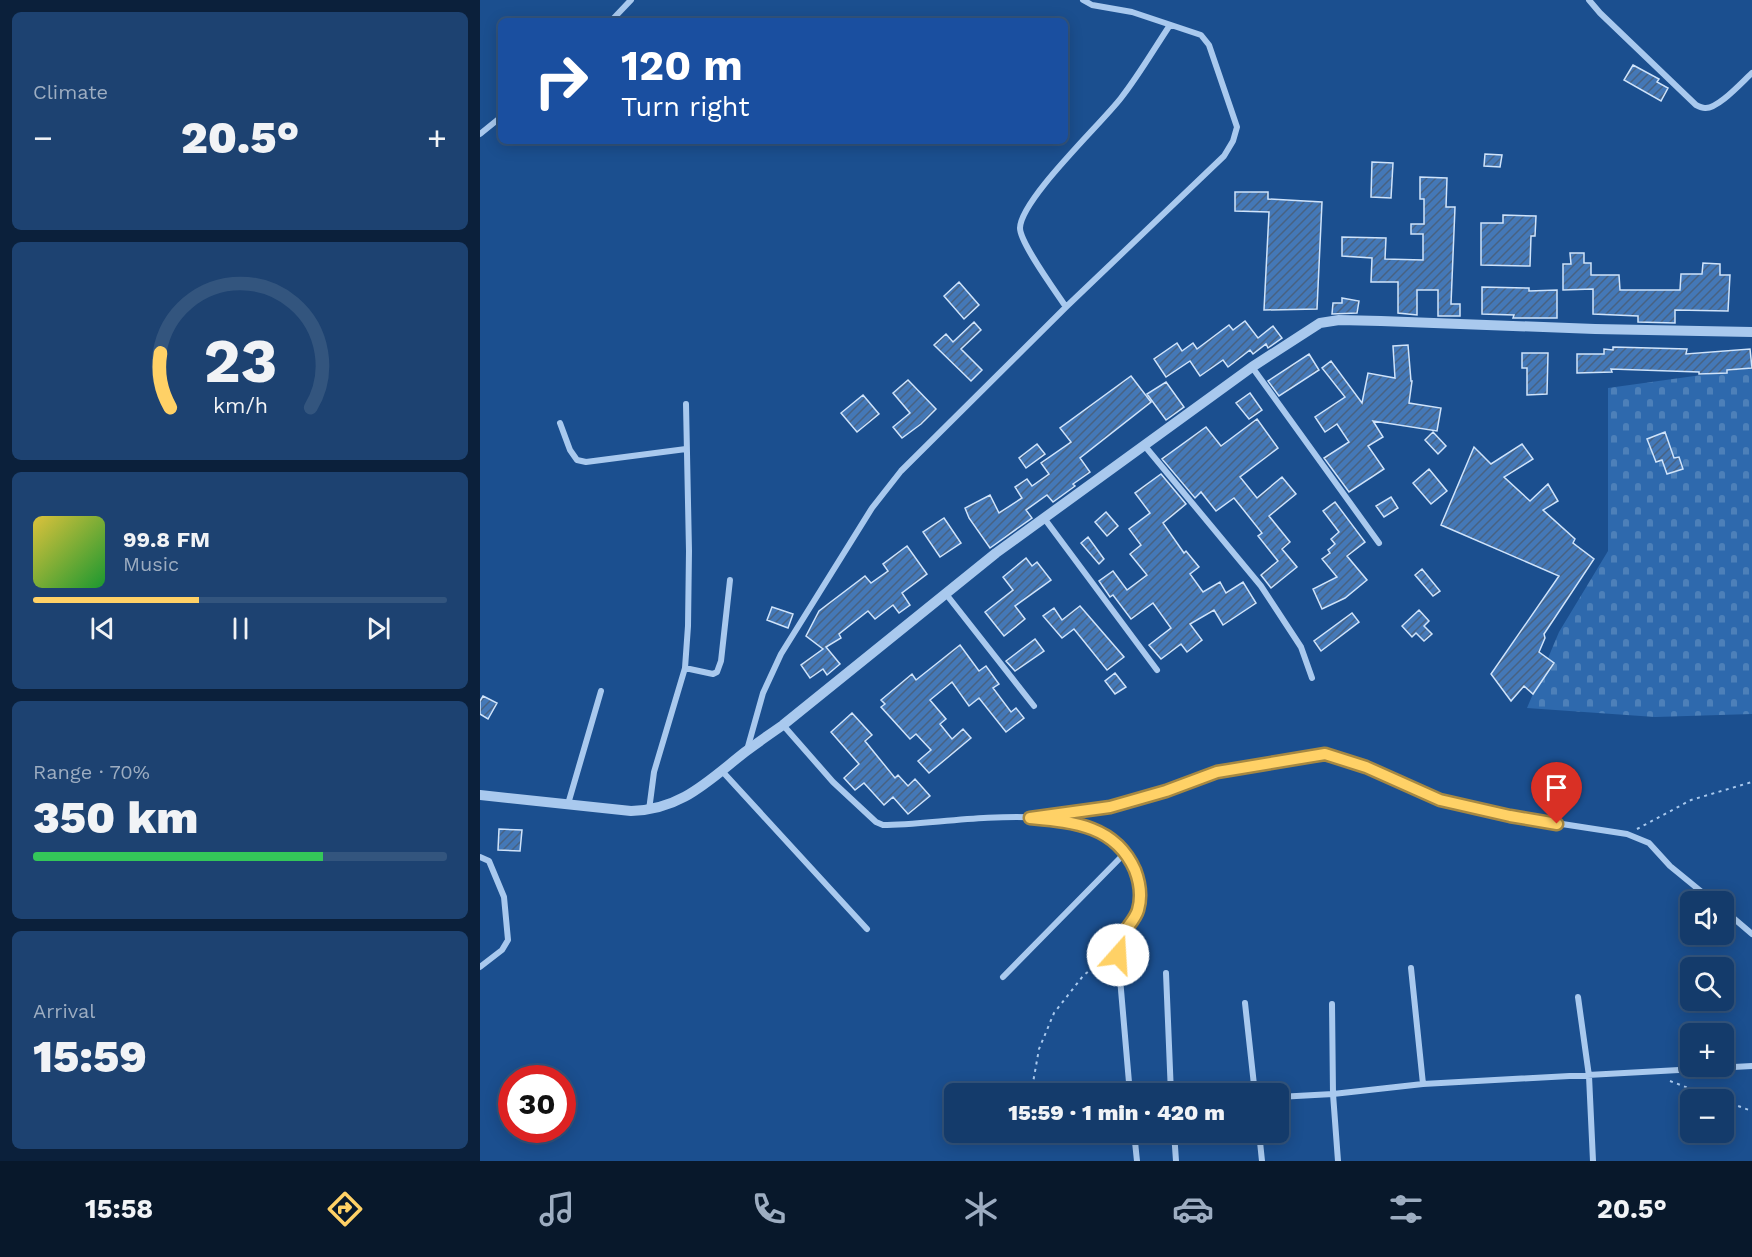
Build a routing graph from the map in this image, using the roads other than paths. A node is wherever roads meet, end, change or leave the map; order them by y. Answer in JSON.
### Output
{"nodes":[{"id":1,"x":631,"y":0,"type":"edge"},
{"id":2,"x":1083,"y":0,"type":"edge"},
{"id":3,"x":1589,"y":0,"type":"edge"},
{"id":4,"x":614,"y":18,"type":"edge"},
{"id":5,"x":1170,"y":25,"type":"junction"},
{"id":6,"x":1752,"y":73,"type":"edge"},
{"id":7,"x":498,"y":119,"type":"edge"},
{"id":8,"x":480,"y":134,"type":"edge"},
{"id":9,"x":1066,"y":307,"type":"junction"},
{"id":10,"x":1752,"y":332,"type":"edge"},
{"id":11,"x":1252,"y":367,"type":"junction"},
{"id":12,"x":686,"y":404,"type":"dead end"},
{"id":13,"x":560,"y":423,"type":"dead end"},
{"id":14,"x":1144,"y":445,"type":"junction"},
{"id":15,"x":686,"y":449,"type":"junction"},
{"id":16,"x":1044,"y":518,"type":"junction"},
{"id":17,"x":1379,"y":543,"type":"dead end"},
{"id":18,"x":730,"y":580,"type":"dead end"},
{"id":19,"x":946,"y":594,"type":"junction"},
{"id":20,"x":685,"y":668,"type":"junction"},
{"id":21,"x":1157,"y":670,"type":"dead end"},
{"id":22,"x":1312,"y":678,"type":"dead end"},
{"id":23,"x":601,"y":692,"type":"dead end"},
{"id":24,"x":1034,"y":706,"type":"dead end"},
{"id":25,"x":783,"y":725,"type":"junction"},
{"id":26,"x":747,"y":750,"type":"junction"},
{"id":27,"x":722,"y":771,"type":"junction"},
{"id":28,"x":480,"y":795,"type":"edge"},
{"id":29,"x":568,"y":804,"type":"junction"},
{"id":30,"x":649,"y":811,"type":"junction"},
{"id":31,"x":1030,"y":818,"type":"junction"},
{"id":32,"x":1125,"y":853,"type":"junction"},
{"id":33,"x":480,"y":857,"type":"edge"},
{"id":34,"x":1701,"y":891,"type":"edge"},
{"id":35,"x":1734,"y":919,"type":"edge"},
{"id":36,"x":867,"y":929,"type":"dead end"},
{"id":37,"x":1752,"y":934,"type":"edge"},
{"id":38,"x":480,"y":967,"type":"edge"},
{"id":39,"x":1411,"y":968,"type":"dead end"},
{"id":40,"x":1166,"y":973,"type":"dead end"},
{"id":41,"x":1003,"y":977,"type":"dead end"},
{"id":42,"x":1578,"y":997,"type":"dead end"},
{"id":43,"x":1245,"y":1002,"type":"dead end"},
{"id":44,"x":1332,"y":1004,"type":"dead end"},
{"id":45,"x":1752,"y":1066,"type":"edge"},
{"id":46,"x":1588,"y":1076,"type":"junction"},
{"id":47,"x":1129,"y":1083,"type":"edge"},
{"id":48,"x":1171,"y":1083,"type":"edge"},
{"id":49,"x":1254,"y":1083,"type":"edge"},
{"id":50,"x":1423,"y":1084,"type":"junction"},
{"id":51,"x":1333,"y":1094,"type":"junction"},
{"id":52,"x":1289,"y":1096,"type":"edge"},
{"id":53,"x":1135,"y":1143,"type":"edge"},
{"id":54,"x":1175,"y":1143,"type":"edge"},
{"id":55,"x":1260,"y":1143,"type":"edge"},
{"id":56,"x":1137,"y":1161,"type":"edge"},
{"id":57,"x":1176,"y":1161,"type":"edge"},
{"id":58,"x":1262,"y":1161,"type":"edge"},
{"id":59,"x":1338,"y":1161,"type":"edge"},
{"id":60,"x":1593,"y":1161,"type":"edge"}],
"edges":[{"from":1,"to":4,"type":"street"},
{"from":2,"to":5,"type":"street"},
{"from":3,"to":6,"type":"street"},
{"from":5,"to":9,"type":"street"},
{"from":5,"to":9,"type":"street"},
{"from":7,"to":8,"type":"street"},
{"from":9,"to":26,"type":"street"},
{"from":10,"to":11,"type":"street"},
{"from":11,"to":14,"type":"street"},
{"from":11,"to":17,"type":"street"},
{"from":12,"to":15,"type":"street"},
{"from":13,"to":15,"type":"street"},
{"from":14,"to":16,"type":"street"},
{"from":14,"to":22,"type":"street"},
{"from":15,"to":20,"type":"street"},
{"from":16,"to":19,"type":"street"},
{"from":16,"to":21,"type":"street"},
{"from":18,"to":20,"type":"street"},
{"from":19,"to":24,"type":"street"},
{"from":19,"to":25,"type":"street"},
{"from":20,"to":30,"type":"street"},
{"from":23,"to":29,"type":"street"},
{"from":25,"to":26,"type":"street"},
{"from":25,"to":31,"type":"street"},
{"from":26,"to":27,"type":"street"},
{"from":27,"to":30,"type":"street"},
{"from":27,"to":36,"type":"street"},
{"from":28,"to":29,"type":"street"},
{"from":29,"to":30,"type":"street"},
{"from":31,"to":32,"type":"street"},
{"from":31,"to":34,"type":"street"},
{"from":32,"to":41,"type":"street"},
{"from":32,"to":47,"type":"street"},
{"from":33,"to":38,"type":"street"},
{"from":35,"to":37,"type":"street"},
{"from":39,"to":50,"type":"street"},
{"from":40,"to":48,"type":"street"},
{"from":42,"to":46,"type":"street"},
{"from":43,"to":49,"type":"street"},
{"from":44,"to":51,"type":"street"},
{"from":45,"to":46,"type":"street"},
{"from":46,"to":50,"type":"street"},
{"from":46,"to":60,"type":"street"},
{"from":50,"to":51,"type":"street"},
{"from":51,"to":52,"type":"street"},
{"from":51,"to":59,"type":"street"},
{"from":53,"to":56,"type":"street"},
{"from":54,"to":57,"type":"street"},
{"from":55,"to":58,"type":"street"}]}
